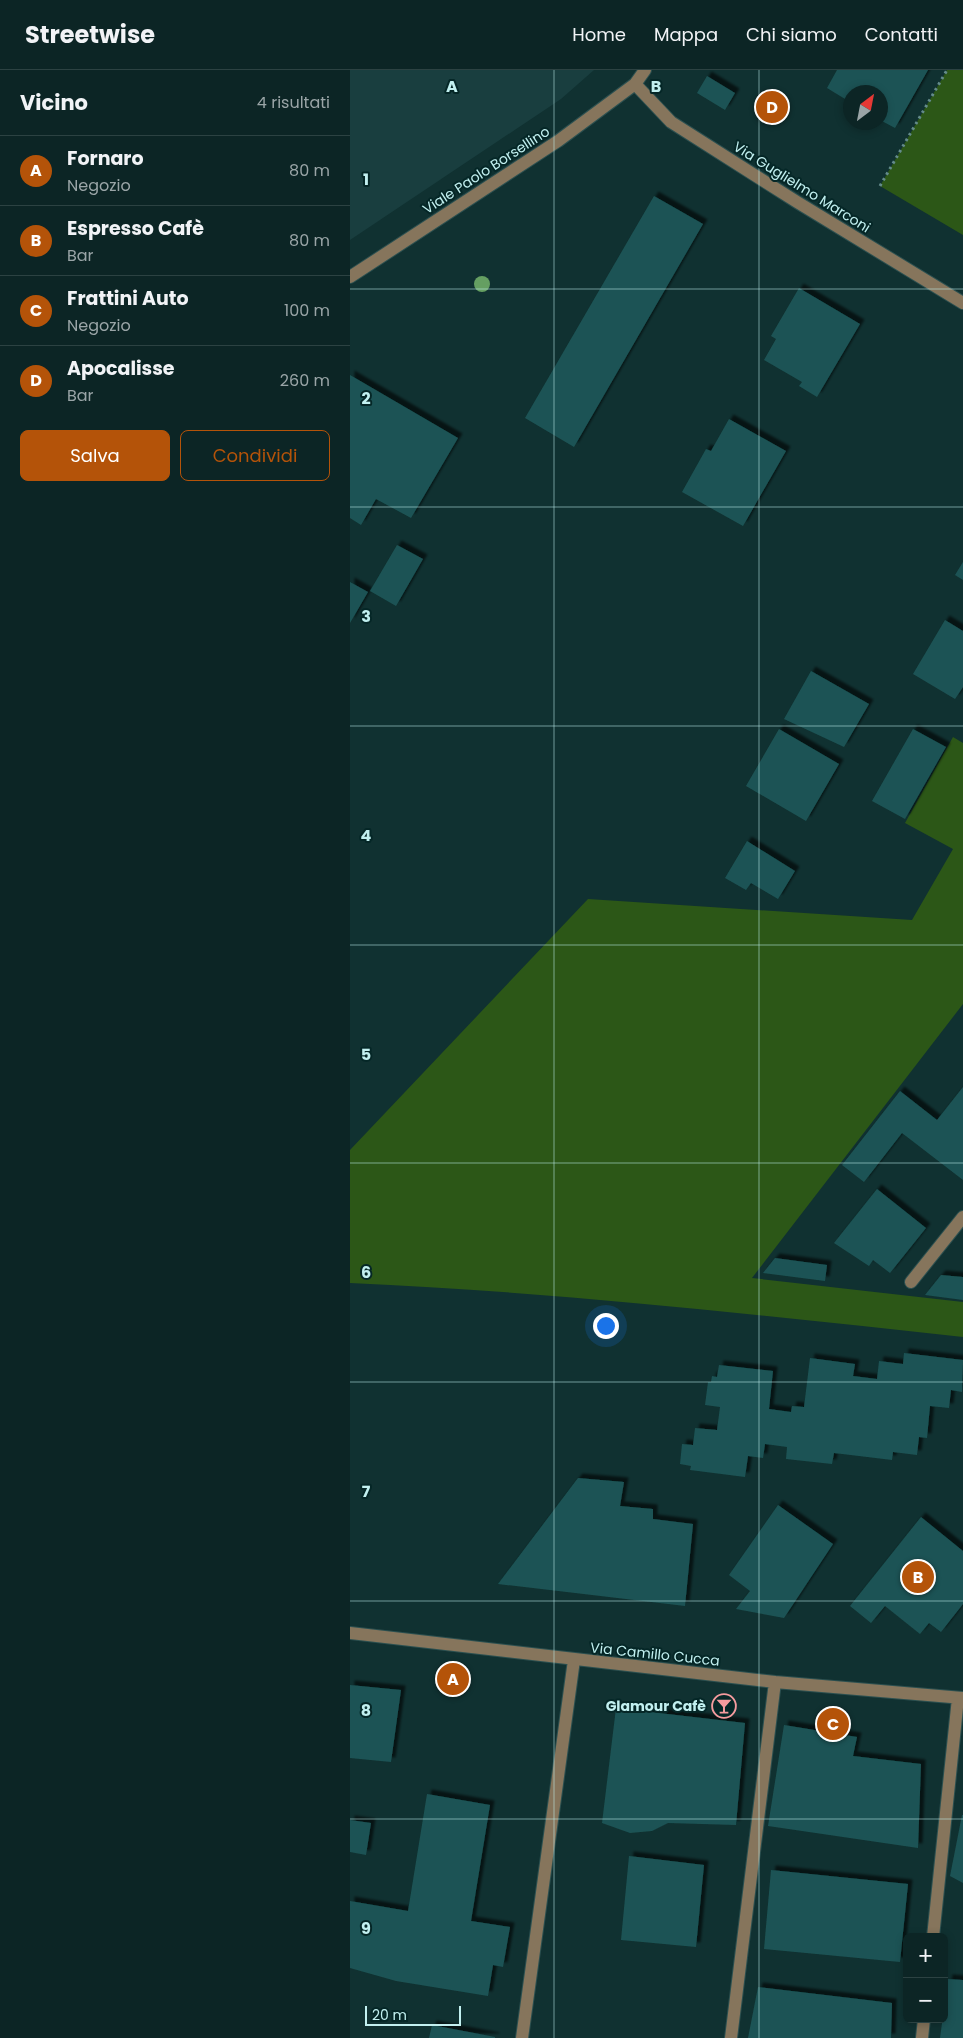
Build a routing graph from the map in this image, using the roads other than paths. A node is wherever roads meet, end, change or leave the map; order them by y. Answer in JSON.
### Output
{"nodes":[{"id":1,"x":645,"y":70,"type":"edge"},
{"id":2,"x":635,"y":84,"type":"junction"},
{"id":3,"x":350,"y":277,"type":"edge"},
{"id":4,"x":963,"y":303,"type":"edge"},
{"id":5,"x":963,"y":1217,"type":"edge"},
{"id":6,"x":911,"y":1282,"type":"dead end"},
{"id":7,"x":350,"y":1633,"type":"edge"},
{"id":8,"x":574,"y":1660,"type":"junction"},
{"id":9,"x":775,"y":1682,"type":"junction"},
{"id":10,"x":961,"y":1698,"type":"edge"},
{"id":11,"x":933,"y":1933,"type":"edge"},
{"id":12,"x":924,"y":2023,"type":"edge"},
{"id":13,"x":522,"y":2038,"type":"edge"},
{"id":14,"x":731,"y":2038,"type":"edge"},
{"id":15,"x":922,"y":2038,"type":"edge"}],
"edges":[{"from":1,"to":2,"type":"street","name":"Viale Paolo Borsellino"},
{"from":2,"to":3,"type":"street","name":"Viale Paolo Borsellino"},
{"from":2,"to":4,"type":"street","name":"Via Guglielmo Marconi"},
{"from":5,"to":6,"type":"street"},
{"from":7,"to":8,"type":"street","name":"Via Camillo Cucca"},
{"from":8,"to":9,"type":"street","name":"Via Camillo Cucca"},
{"from":8,"to":13,"type":"street"},
{"from":9,"to":10,"type":"street","name":"Via Camillo Cucca"},
{"from":9,"to":14,"type":"street"},
{"from":10,"to":11,"type":"street"},
{"from":12,"to":15,"type":"street"}]}
